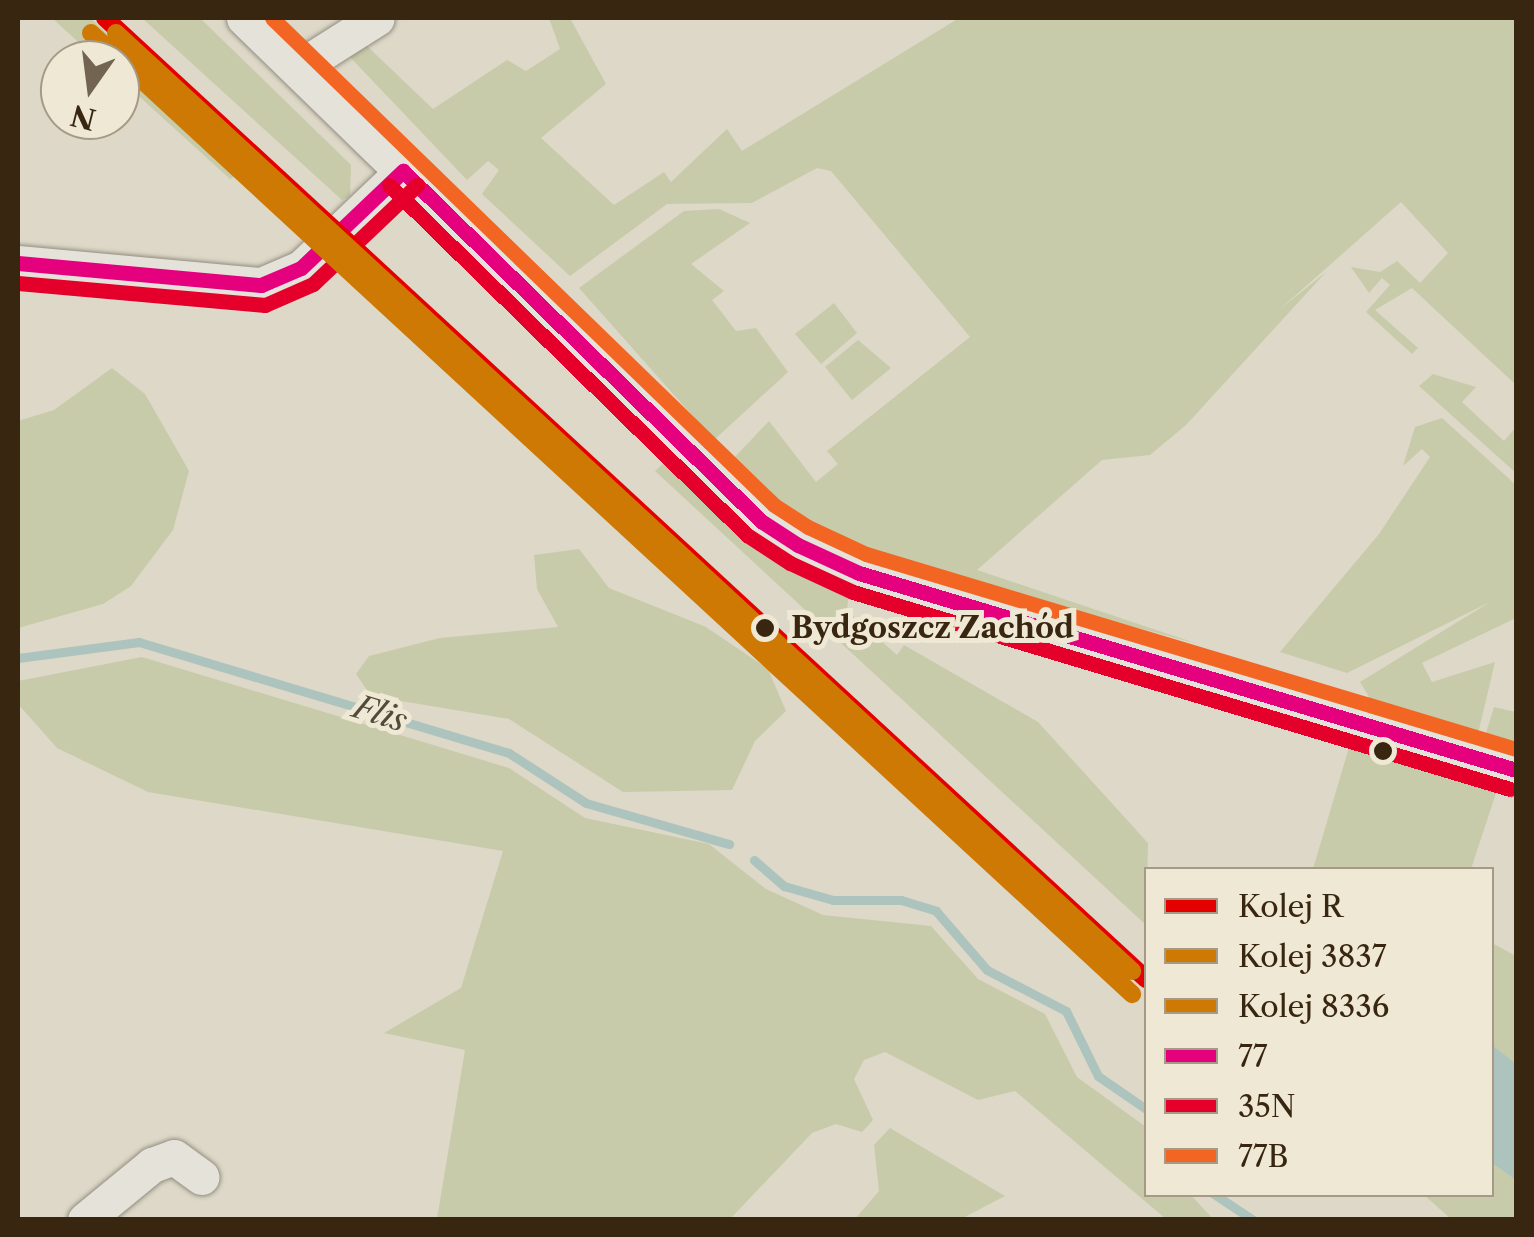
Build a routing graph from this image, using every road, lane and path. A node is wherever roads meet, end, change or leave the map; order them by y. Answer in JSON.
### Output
{"nodes":[{"id":1,"x":244,"y":18,"type":"edge"},
{"id":2,"x":377,"y":18,"type":"edge"},
{"id":3,"x":298,"y":68,"type":"junction"},
{"id":4,"x":403,"y":171,"type":"junction"},
{"id":5,"x":18,"y":263,"type":"edge"},
{"id":6,"x":1516,"y":770,"type":"edge"},
{"id":7,"x":202,"y":1176,"type":"dead end"},
{"id":8,"x":85,"y":1220,"type":"edge"}],
"edges":[{"from":1,"to":3,"type":"street"},
{"from":2,"to":3,"type":"street"},
{"from":3,"to":4,"type":"street"},
{"from":4,"to":5,"type":"street"},
{"from":4,"to":6,"type":"street"},
{"from":7,"to":8,"type":"street"}]}
